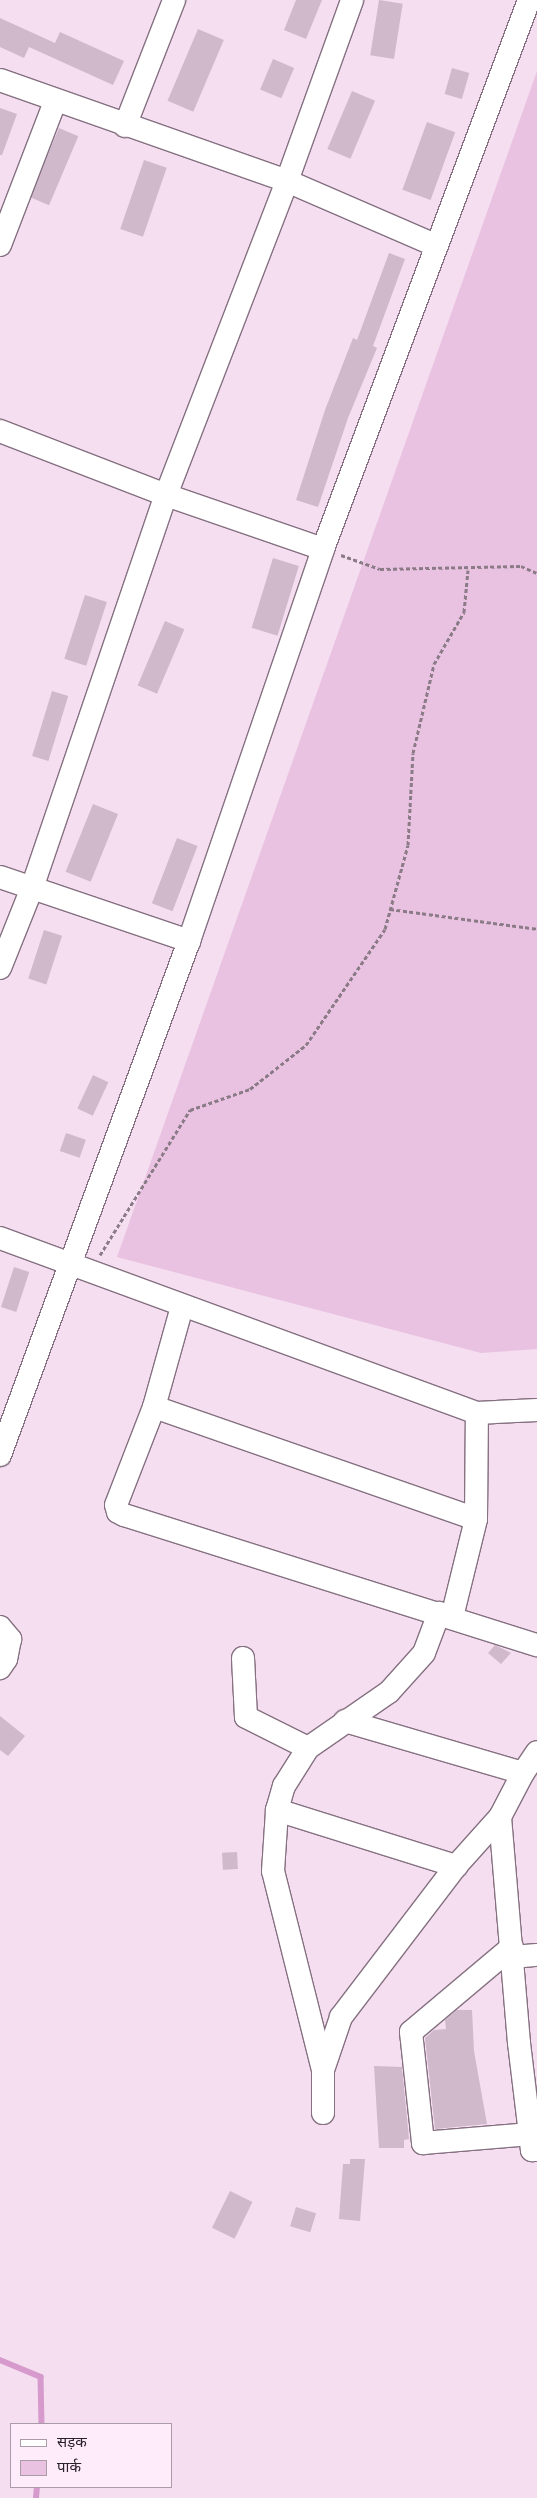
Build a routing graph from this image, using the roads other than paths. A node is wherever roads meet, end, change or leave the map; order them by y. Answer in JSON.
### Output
{"nodes":[{"id":1,"x":174,"y":0,"type":"edge"},
{"id":2,"x":352,"y":0,"type":"edge"},
{"id":3,"x":529,"y":0,"type":"edge"},
{"id":4,"x":0,"y":80,"type":"edge"},
{"id":5,"x":55,"y":102,"type":"junction"},
{"id":6,"x":125,"y":126,"type":"junction"},
{"id":7,"x":287,"y":181,"type":"junction"},
{"id":8,"x":0,"y":246,"type":"edge"},
{"id":9,"x":437,"y":246,"type":"junction"},
{"id":10,"x":0,"y":431,"type":"edge"},
{"id":11,"x":166,"y":495,"type":"junction"},
{"id":12,"x":324,"y":550,"type":"junction"},
{"id":13,"x":0,"y":877,"type":"edge"},
{"id":14,"x":32,"y":888,"type":"junction"},
{"id":15,"x":189,"y":941,"type":"junction"},
{"id":16,"x":0,"y":968,"type":"edge"},
{"id":17,"x":0,"y":1238,"type":"edge"},
{"id":18,"x":80,"y":1268,"type":"junction"},
{"id":19,"x":182,"y":1307,"type":"junction"},
{"id":20,"x":154,"y":1406,"type":"junction"},
{"id":21,"x":537,"y":1410,"type":"edge"},
{"id":22,"x":477,"y":1412,"type":"junction"},
{"id":23,"x":0,"y":1456,"type":"edge"},
{"id":24,"x":476,"y":1519,"type":"junction"},
{"id":25,"x":446,"y":1615,"type":"junction"},
{"id":26,"x":0,"y":1627,"type":"edge"},
{"id":27,"x":537,"y":1645,"type":"edge"},
{"id":28,"x":242,"y":1658,"type":"dead end"},
{"id":29,"x":0,"y":1668,"type":"edge"},
{"id":30,"x":345,"y":1721,"type":"junction"},
{"id":31,"x":308,"y":1748,"type":"junction"},
{"id":32,"x":537,"y":1752,"type":"edge"},
{"id":33,"x":523,"y":1773,"type":"junction"},
{"id":34,"x":277,"y":1810,"type":"junction"},
{"id":35,"x":500,"y":1817,"type":"junction"},
{"id":36,"x":456,"y":1866,"type":"junction"},
{"id":37,"x":512,"y":1952,"type":"junction"},
{"id":38,"x":537,"y":1955,"type":"edge"},
{"id":39,"x":528,"y":2042,"type":"edge"},
{"id":40,"x":323,"y":2070,"type":"junction"},
{"id":41,"x":532,"y":2104,"type":"edge"},
{"id":42,"x":324,"y":2112,"type":"dead end"},
{"id":43,"x":534,"y":2142,"type":"edge"}],
"edges":[{"from":1,"to":6,"type":"street"},
{"from":2,"to":7,"type":"street"},
{"from":3,"to":9,"type":"street"},
{"from":4,"to":5,"type":"street"},
{"from":5,"to":6,"type":"street"},
{"from":5,"to":8,"type":"street"},
{"from":6,"to":7,"type":"street"},
{"from":7,"to":9,"type":"street"},
{"from":7,"to":11,"type":"street"},
{"from":9,"to":12,"type":"street"},
{"from":10,"to":11,"type":"street"},
{"from":11,"to":12,"type":"street"},
{"from":11,"to":14,"type":"street"},
{"from":12,"to":15,"type":"street"},
{"from":13,"to":14,"type":"street"},
{"from":14,"to":15,"type":"street"},
{"from":14,"to":16,"type":"street"},
{"from":15,"to":18,"type":"street"},
{"from":17,"to":18,"type":"street"},
{"from":18,"to":19,"type":"street"},
{"from":18,"to":23,"type":"street"},
{"from":19,"to":20,"type":"street"},
{"from":19,"to":22,"type":"street"},
{"from":20,"to":24,"type":"street"},
{"from":20,"to":25,"type":"street"},
{"from":21,"to":22,"type":"street"},
{"from":22,"to":24,"type":"street"},
{"from":24,"to":25,"type":"street"},
{"from":25,"to":27,"type":"street"},
{"from":25,"to":30,"type":"street"},
{"from":26,"to":29,"type":"street"},
{"from":28,"to":31,"type":"street"},
{"from":30,"to":31,"type":"street"},
{"from":30,"to":33,"type":"street"},
{"from":31,"to":34,"type":"street"},
{"from":32,"to":33,"type":"street"},
{"from":33,"to":35,"type":"street"},
{"from":34,"to":36,"type":"street"},
{"from":34,"to":40,"type":"street"},
{"from":35,"to":36,"type":"street"},
{"from":35,"to":37,"type":"street"},
{"from":36,"to":40,"type":"street"},
{"from":37,"to":38,"type":"street"},
{"from":37,"to":39,"type":"street"},
{"from":37,"to":43,"type":"street"},
{"from":39,"to":41,"type":"street"},
{"from":40,"to":42,"type":"street"},
{"from":41,"to":43,"type":"street"}]}
